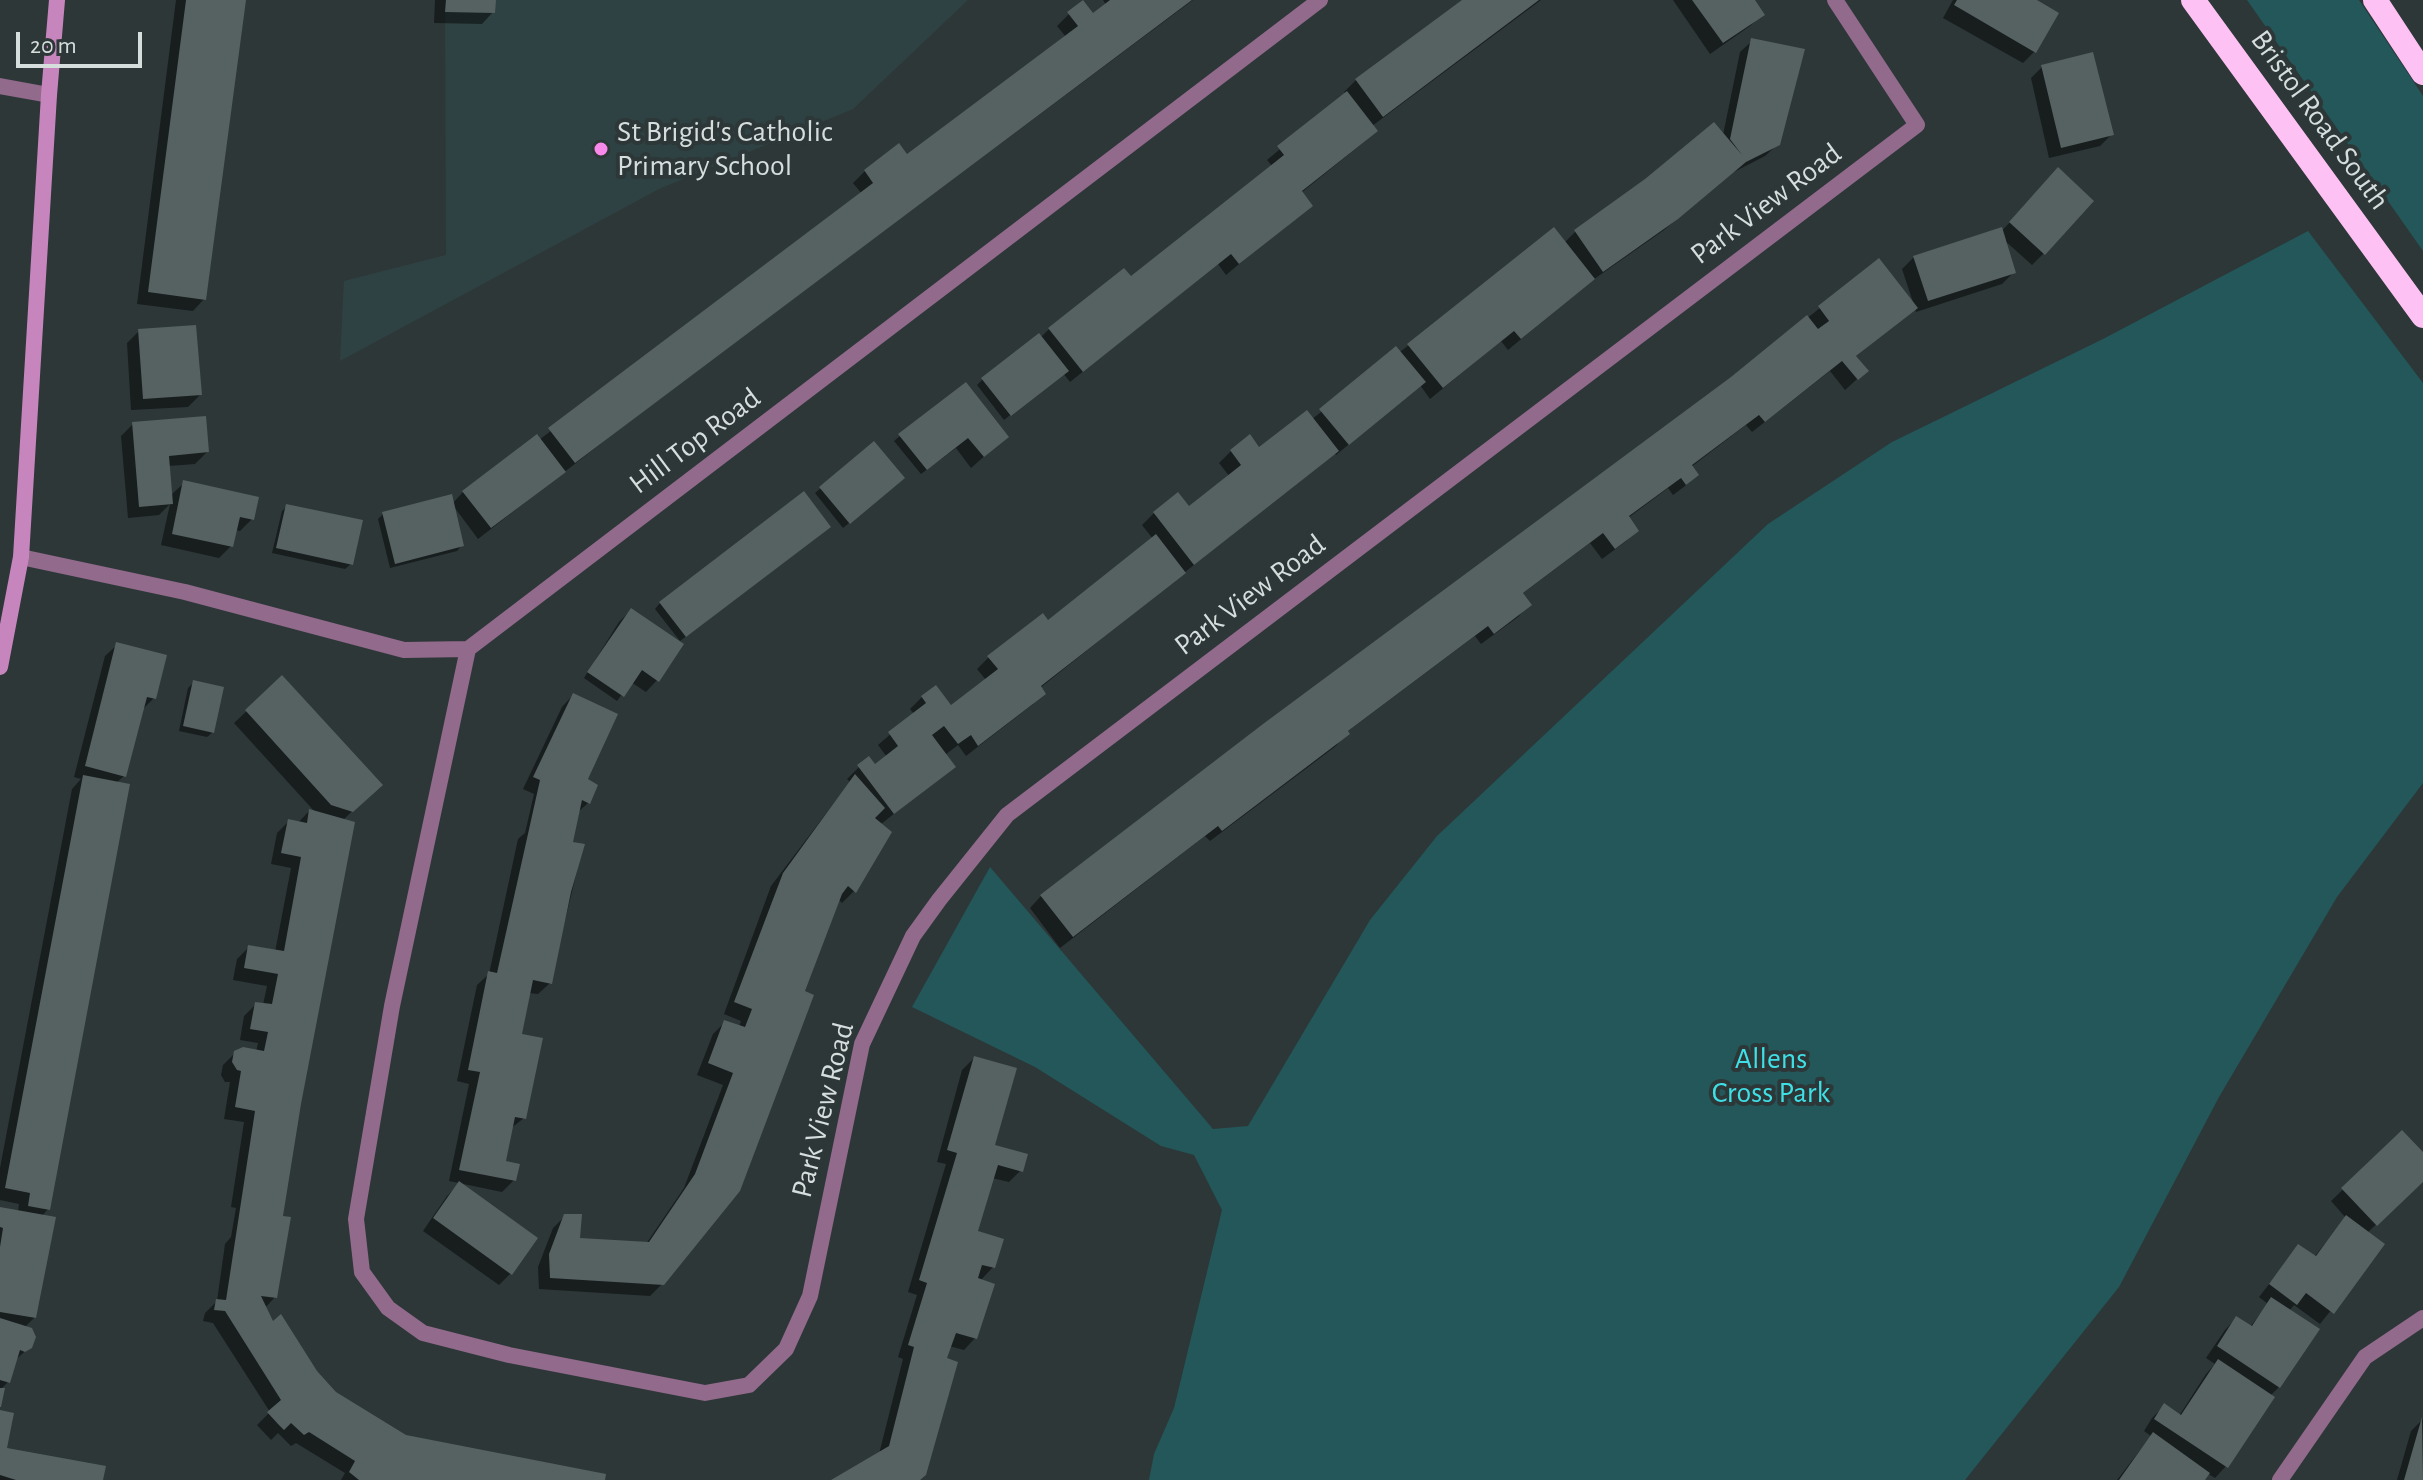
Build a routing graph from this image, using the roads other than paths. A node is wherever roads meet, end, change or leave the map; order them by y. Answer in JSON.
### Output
{"nodes":[{"id":1,"x":57,"y":0,"type":"edge"},
{"id":2,"x":1320,"y":0,"type":"edge"},
{"id":3,"x":1835,"y":0,"type":"edge"},
{"id":4,"x":2193,"y":0,"type":"edge"},
{"id":5,"x":2375,"y":0,"type":"edge"},
{"id":6,"x":2423,"y":73,"type":"edge"},
{"id":7,"x":0,"y":86,"type":"edge"},
{"id":8,"x":49,"y":95,"type":"junction"},
{"id":9,"x":2423,"y":316,"type":"edge"},
{"id":10,"x":21,"y":557,"type":"junction"},
{"id":11,"x":468,"y":649,"type":"junction"},
{"id":12,"x":0,"y":667,"type":"edge"},
{"id":13,"x":2423,"y":1318,"type":"edge"},
{"id":14,"x":2280,"y":1480,"type":"edge"}],
"edges":[{"from":1,"to":8,"type":"street"},
{"from":2,"to":11,"type":"street","name":"Hill Top Road"},
{"from":3,"to":11,"type":"street","name":"Park View Road"},
{"from":4,"to":9,"type":"highway","name":"Bristol Road South"},
{"from":5,"to":6,"type":"highway"},
{"from":7,"to":8,"type":"street"},
{"from":8,"to":10,"type":"street"},
{"from":10,"to":11,"type":"street"},
{"from":10,"to":12,"type":"street"},
{"from":13,"to":14,"type":"street"}]}
